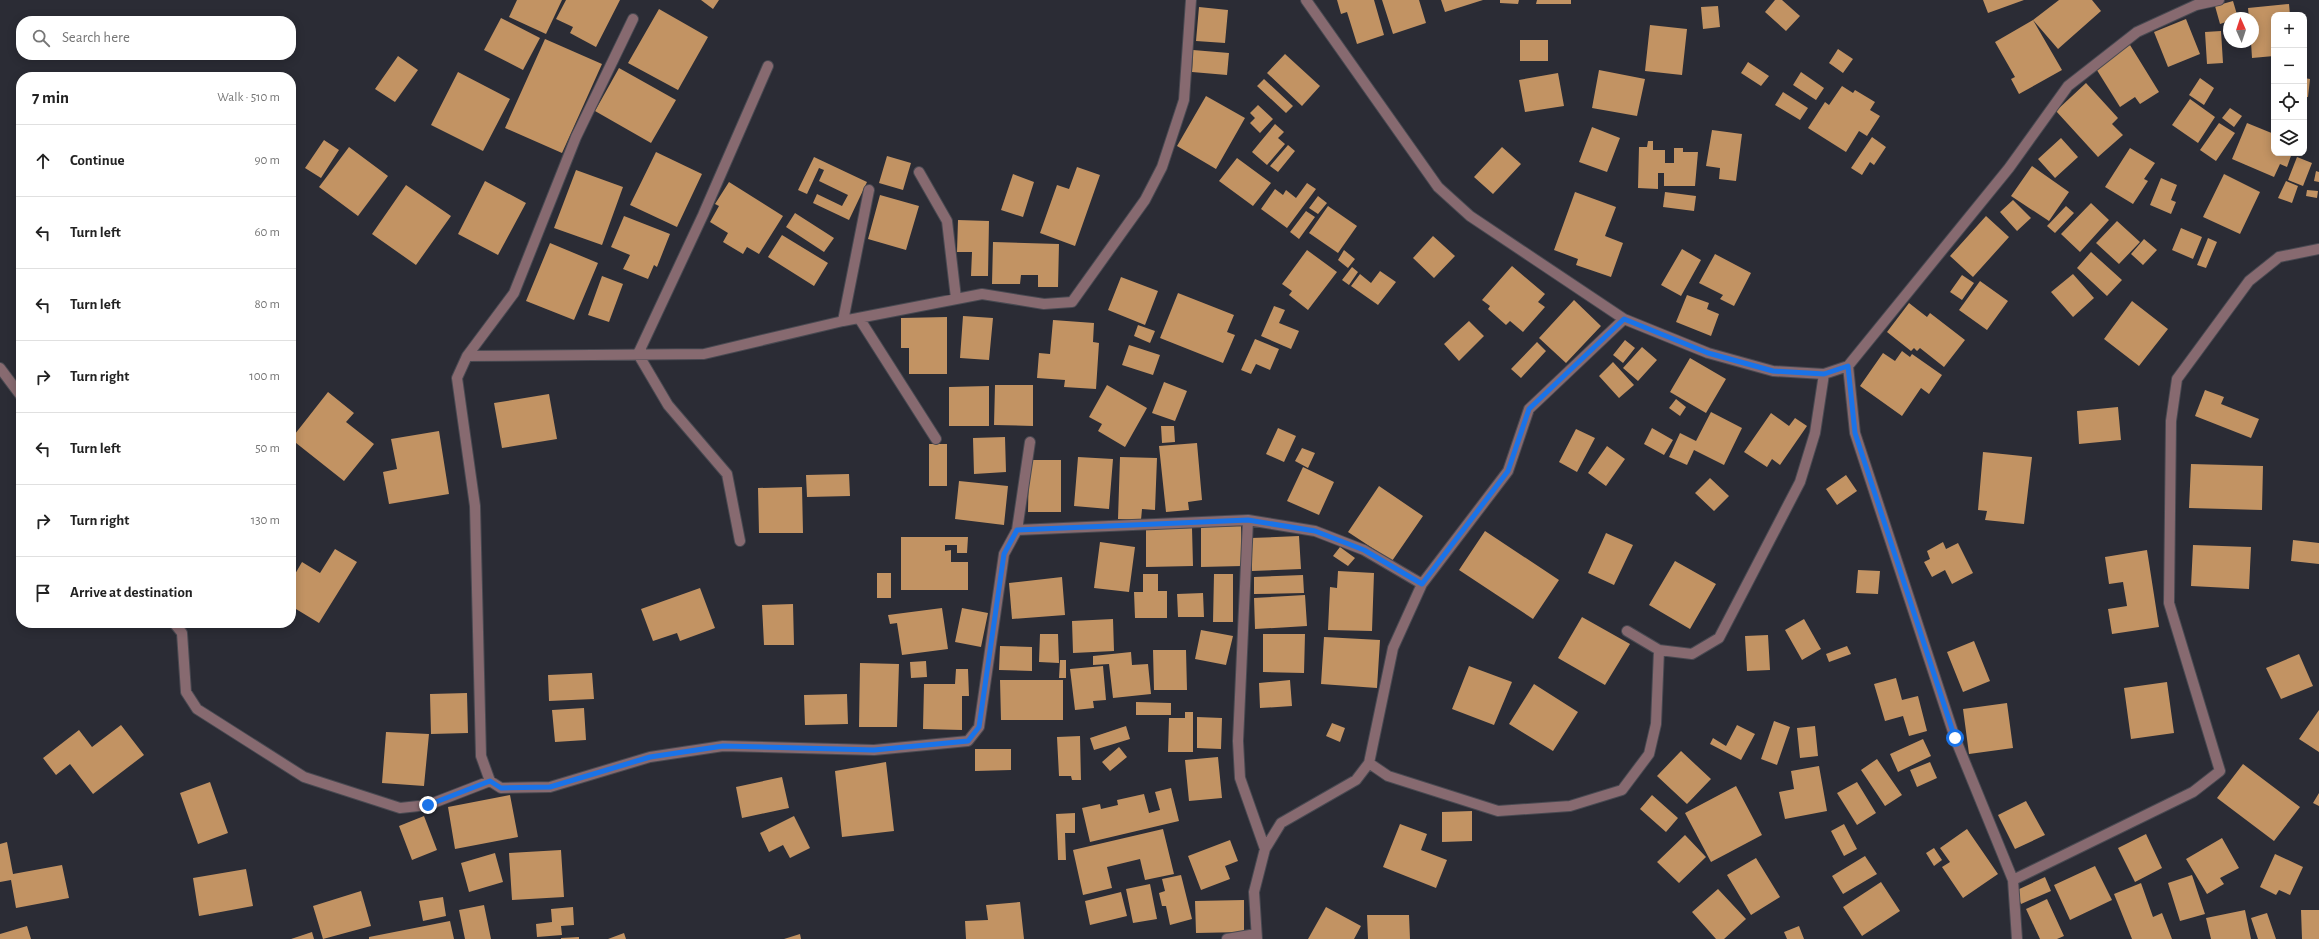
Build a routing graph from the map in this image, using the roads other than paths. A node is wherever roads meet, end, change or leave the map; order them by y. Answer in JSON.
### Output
{"nodes":[{"id":1,"x":1192,"y":0,"type":"edge"},
{"id":2,"x":1306,"y":0,"type":"edge"},
{"id":3,"x":2219,"y":0,"type":"edge"},
{"id":4,"x":633,"y":19,"type":"dead end"},
{"id":5,"x":768,"y":66,"type":"dead end"},
{"id":6,"x":919,"y":172,"type":"dead end"},
{"id":7,"x":869,"y":190,"type":"dead end"},
{"id":8,"x":2319,"y":249,"type":"edge"},
{"id":9,"x":956,"y":298,"type":"junction"},
{"id":10,"x":859,"y":318,"type":"junction"},
{"id":11,"x":1624,"y":319,"type":"junction"},
{"id":12,"x":843,"y":321,"type":"junction"},
{"id":13,"x":638,"y":354,"type":"junction"},
{"id":14,"x":467,"y":356,"type":"junction"},
{"id":15,"x":1848,"y":366,"type":"junction"},
{"id":16,"x":0,"y":368,"type":"edge"},
{"id":17,"x":1824,"y":374,"type":"junction"},
{"id":18,"x":16,"y":389,"type":"edge"},
{"id":19,"x":936,"y":438,"type":"dead end"},
{"id":20,"x":1030,"y":442,"type":"dead end"},
{"id":21,"x":1248,"y":520,"type":"junction"},
{"id":22,"x":1017,"y":530,"type":"junction"},
{"id":23,"x":740,"y":541,"type":"dead end"},
{"id":24,"x":1422,"y":584,"type":"junction"},
{"id":25,"x":178,"y":628,"type":"edge"},
{"id":26,"x":1627,"y":632,"type":"dead end"},
{"id":27,"x":1659,"y":650,"type":"junction"},
{"id":28,"x":1369,"y":763,"type":"junction"},
{"id":29,"x":490,"y":781,"type":"junction"},
{"id":30,"x":1265,"y":849,"type":"junction"},
{"id":31,"x":2013,"y":880,"type":"junction"},
{"id":32,"x":1257,"y":936,"type":"edge"},
{"id":33,"x":1227,"y":939,"type":"edge"},
{"id":34,"x":2017,"y":939,"type":"edge"}],
"edges":[{"from":1,"to":9,"type":"street"},
{"from":2,"to":11,"type":"street"},
{"from":3,"to":15,"type":"street"},
{"from":4,"to":14,"type":"street"},
{"from":5,"to":13,"type":"street"},
{"from":6,"to":9,"type":"street"},
{"from":7,"to":12,"type":"street"},
{"from":8,"to":31,"type":"street"},
{"from":9,"to":10,"type":"street"},
{"from":10,"to":12,"type":"street"},
{"from":10,"to":19,"type":"street"},
{"from":11,"to":17,"type":"street"},
{"from":11,"to":24,"type":"street"},
{"from":12,"to":13,"type":"street"},
{"from":13,"to":14,"type":"street"},
{"from":13,"to":23,"type":"street"},
{"from":14,"to":29,"type":"street"},
{"from":15,"to":17,"type":"street"},
{"from":15,"to":31,"type":"street"},
{"from":16,"to":18,"type":"street"},
{"from":17,"to":27,"type":"street"},
{"from":20,"to":22,"type":"street"},
{"from":21,"to":22,"type":"street"},
{"from":21,"to":24,"type":"street"},
{"from":21,"to":30,"type":"street"},
{"from":22,"to":29,"type":"street"},
{"from":24,"to":28,"type":"street"},
{"from":25,"to":29,"type":"street"},
{"from":26,"to":27,"type":"street"},
{"from":27,"to":28,"type":"street"},
{"from":28,"to":30,"type":"street"},
{"from":30,"to":32,"type":"street"},
{"from":31,"to":34,"type":"street"},
{"from":32,"to":33,"type":"street"}]}
